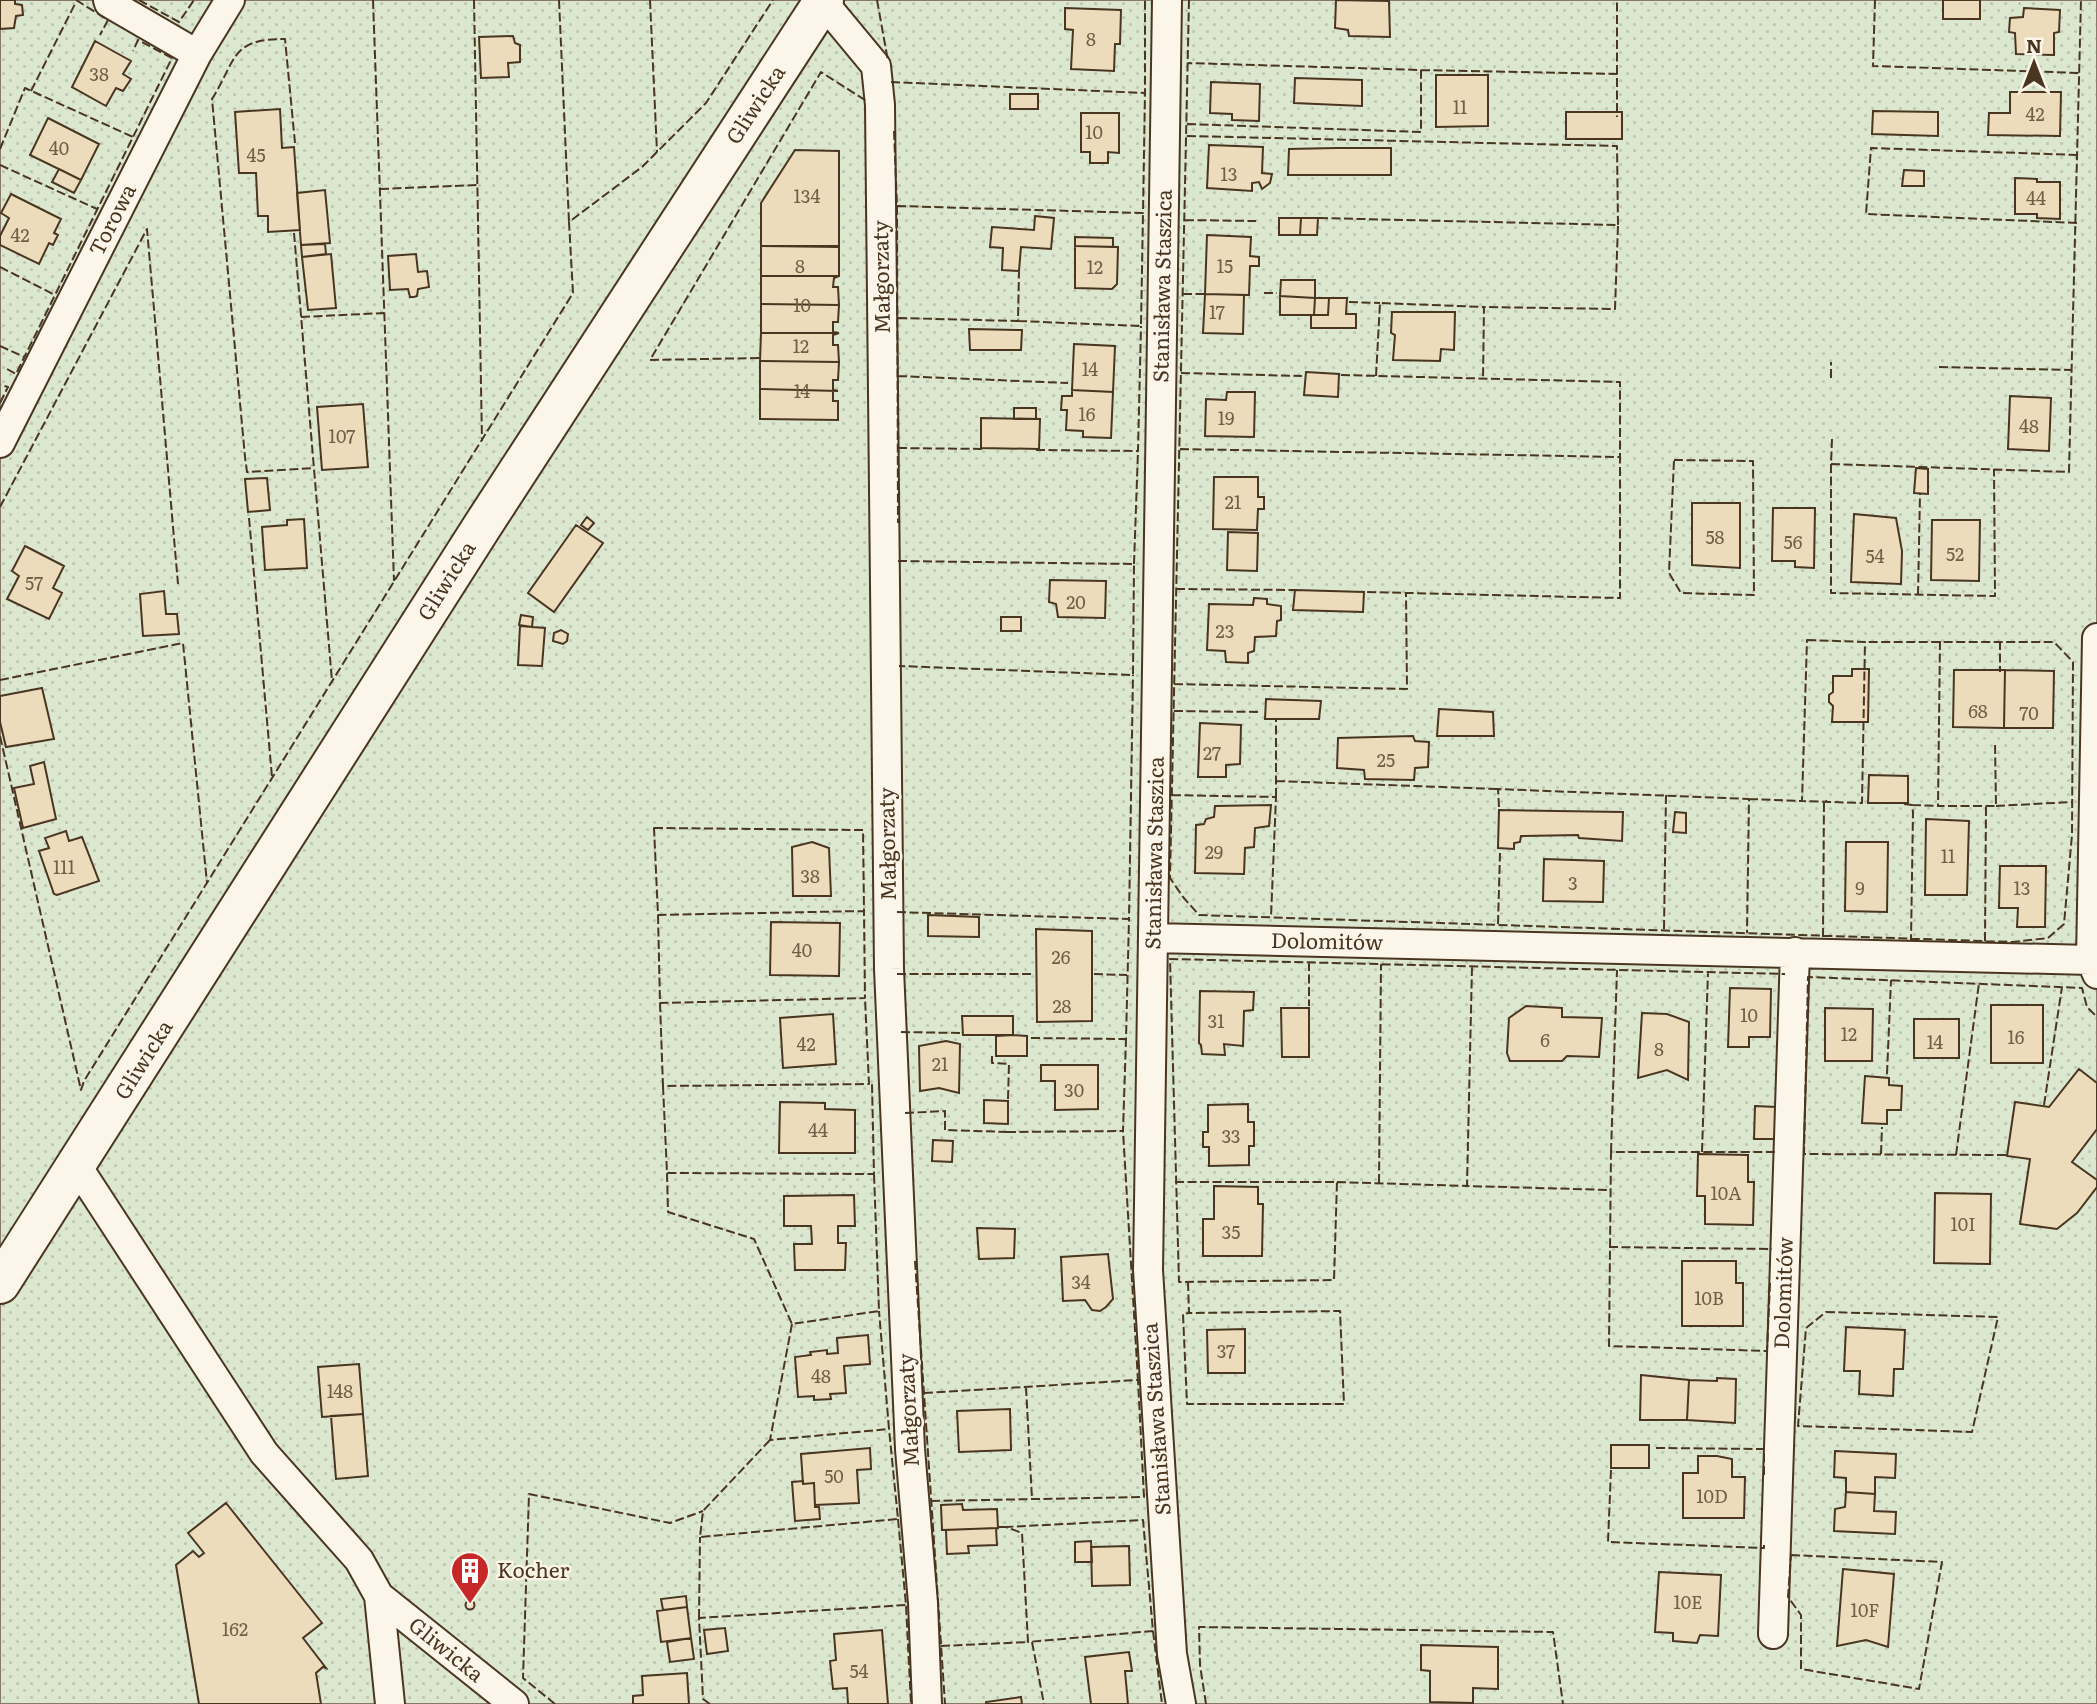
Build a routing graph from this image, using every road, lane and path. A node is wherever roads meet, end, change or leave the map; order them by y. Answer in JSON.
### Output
{"nodes":[{"id":1,"x":108,"y":0,"type":"edge"},
{"id":2,"x":230,"y":0,"type":"edge"},
{"id":3,"x":1167,"y":0,"type":"edge"},
{"id":4,"x":824,"y":1,"type":"edge"},
{"id":5,"x":197,"y":54,"type":"junction"},
{"id":6,"x":0,"y":443,"type":"edge"},
{"id":7,"x":2097,"y":638,"type":"edge"},
{"id":8,"x":2096,"y":693,"type":"edge"},
{"id":9,"x":1153,"y":938,"type":"junction"},
{"id":10,"x":1795,"y":952,"type":"junction"},
{"id":11,"x":2094,"y":967,"type":"edge"},
{"id":12,"x":77,"y":1166,"type":"junction"},
{"id":13,"x":0,"y":1283,"type":"edge"},
{"id":14,"x":379,"y":1596,"type":"junction"},
{"id":15,"x":1773,"y":1634,"type":"dead end"},
{"id":16,"x":390,"y":1704,"type":"edge"},
{"id":17,"x":514,"y":1704,"type":"edge"},
{"id":18,"x":927,"y":1704,"type":"edge"},
{"id":19,"x":1181,"y":1704,"type":"edge"}],
"edges":[{"from":1,"to":5,"type":"street"},
{"from":2,"to":5,"type":"street","name":"Torowa"},
{"from":3,"to":9,"type":"street","name":"Stanisława Staszica"},
{"from":4,"to":12,"type":"main road","name":"Gliwicka"},
{"from":4,"to":18,"type":"street","name":"Małgorzaty"},
{"from":5,"to":6,"type":"street","name":"Torowa"},
{"from":7,"to":8,"type":"street"},
{"from":8,"to":11,"type":"street"},
{"from":9,"to":10,"type":"street","name":"Dolomitów"},
{"from":9,"to":19,"type":"street","name":"Stanisława Staszica"},
{"from":10,"to":11,"type":"street","name":"Dolomitów"},
{"from":10,"to":15,"type":"street","name":"Dolomitów"},
{"from":12,"to":13,"type":"main road","name":"Gliwicka"},
{"from":12,"to":14,"type":"street","name":"Gliwicka"},
{"from":14,"to":16,"type":"street","name":"Gliwicka"},
{"from":14,"to":17,"type":"street","name":"Gliwicka"}]}
